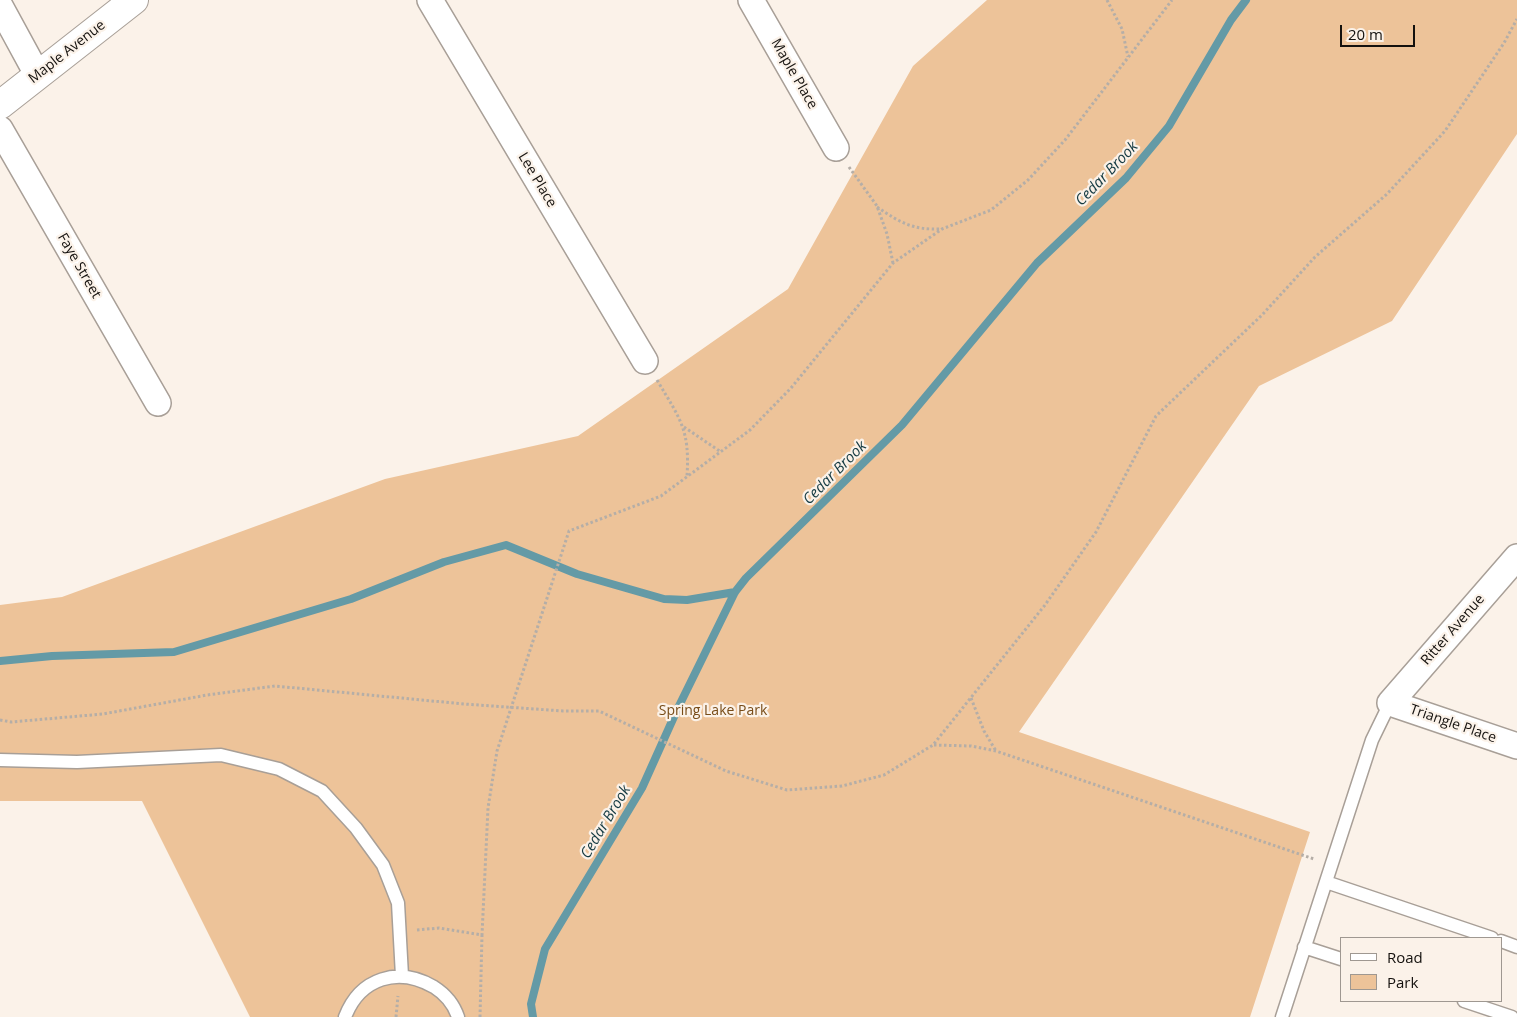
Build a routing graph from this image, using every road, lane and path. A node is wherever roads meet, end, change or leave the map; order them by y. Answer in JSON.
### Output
{"nodes":[{"id":1,"x":134,"y":0,"type":"edge"},
{"id":2,"x":430,"y":0,"type":"edge"},
{"id":3,"x":751,"y":0,"type":"edge"},
{"id":4,"x":1107,"y":0,"type":"edge"},
{"id":5,"x":1172,"y":0,"type":"edge"},
{"id":6,"x":0,"y":6,"type":"edge"},
{"id":7,"x":1517,"y":19,"type":"edge"},
{"id":8,"x":1128,"y":58,"type":"junction"},
{"id":9,"x":38,"y":74,"type":"junction"},
{"id":10,"x":0,"y":105,"type":"edge"},
{"id":11,"x":0,"y":129,"type":"edge"},
{"id":12,"x":836,"y":148,"type":"joint"},
{"id":13,"x":877,"y":206,"type":"junction"},
{"id":14,"x":942,"y":229,"type":"junction"},
{"id":15,"x":893,"y":263,"type":"junction"},
{"id":16,"x":645,"y":361,"type":"joint"},
{"id":17,"x":158,"y":404,"type":"dead end"},
{"id":18,"x":684,"y":427,"type":"junction"},
{"id":19,"x":721,"y":452,"type":"junction"},
{"id":20,"x":687,"y":477,"type":"junction"},
{"id":21,"x":1517,"y":557,"type":"edge"},
{"id":22,"x":971,"y":698,"type":"junction"},
{"id":23,"x":1390,"y":703,"type":"junction"},
{"id":24,"x":512,"y":706,"type":"junction"},
{"id":25,"x":0,"y":720,"type":"edge"},
{"id":26,"x":933,"y":745,"type":"junction"},
{"id":27,"x":1517,"y":746,"type":"edge"},
{"id":28,"x":996,"y":751,"type":"junction"},
{"id":29,"x":0,"y":760,"type":"edge"},
{"id":30,"x":1331,"y":865,"type":"junction"},
{"id":31,"x":1326,"y":882,"type":"junction"},
{"id":32,"x":399,"y":932,"type":"junction"},
{"id":33,"x":482,"y":935,"type":"junction"},
{"id":34,"x":1489,"y":937,"type":"edge"},
{"id":35,"x":1502,"y":941,"type":"edge"},
{"id":36,"x":1304,"y":947,"type":"junction"},
{"id":37,"x":1517,"y":947,"type":"edge"},
{"id":38,"x":1340,"y":959,"type":"edge"},
{"id":39,"x":402,"y":976,"type":"junction"},
{"id":40,"x":1467,"y":1002,"type":"edge"},
{"id":41,"x":344,"y":1017,"type":"edge"},
{"id":42,"x":458,"y":1017,"type":"edge"},
{"id":43,"x":480,"y":1017,"type":"edge"},
{"id":44,"x":1282,"y":1017,"type":"edge"},
{"id":45,"x":1512,"y":1017,"type":"edge"}],
"edges":[{"from":1,"to":9,"type":"main road","name":"Maple Avenue"},
{"from":2,"to":16,"type":"street","name":"Lee Place"},
{"from":3,"to":12,"type":"street","name":"Maple Place"},
{"from":4,"to":8,"type":"path"},
{"from":5,"to":8,"type":"path"},
{"from":6,"to":9,"type":"street"},
{"from":7,"to":22,"type":"path"},
{"from":8,"to":14,"type":"path"},
{"from":9,"to":10,"type":"main road","name":"Maple Avenue"},
{"from":11,"to":17,"type":"street","name":"Faye Street"},
{"from":12,"to":13,"type":"path"},
{"from":13,"to":14,"type":"path"},
{"from":13,"to":15,"type":"path"},
{"from":14,"to":15,"type":"path"},
{"from":15,"to":19,"type":"path"},
{"from":16,"to":18,"type":"path"},
{"from":18,"to":19,"type":"path"},
{"from":18,"to":20,"type":"path"},
{"from":19,"to":20,"type":"path"},
{"from":20,"to":24,"type":"path"},
{"from":21,"to":23,"type":"street","name":"Ritter Avenue"},
{"from":22,"to":26,"type":"path"},
{"from":22,"to":28,"type":"path"},
{"from":23,"to":27,"type":"street","name":"Triangle Place"},
{"from":23,"to":30,"type":"lane"},
{"from":24,"to":25,"type":"path"},
{"from":24,"to":26,"type":"path"},
{"from":24,"to":33,"type":"path"},
{"from":26,"to":28,"type":"path"},
{"from":28,"to":30,"type":"path"},
{"from":29,"to":32,"type":"lane"},
{"from":30,"to":31,"type":"lane"},
{"from":31,"to":34,"type":"lane"},
{"from":31,"to":36,"type":"lane"},
{"from":32,"to":33,"type":"path"},
{"from":32,"to":39,"type":"lane"},
{"from":33,"to":43,"type":"path"},
{"from":35,"to":37,"type":"lane"},
{"from":36,"to":38,"type":"lane"},
{"from":36,"to":44,"type":"lane"},
{"from":39,"to":41,"type":"lane"},
{"from":39,"to":42,"type":"lane"},
{"from":40,"to":45,"type":"lane"}]}
